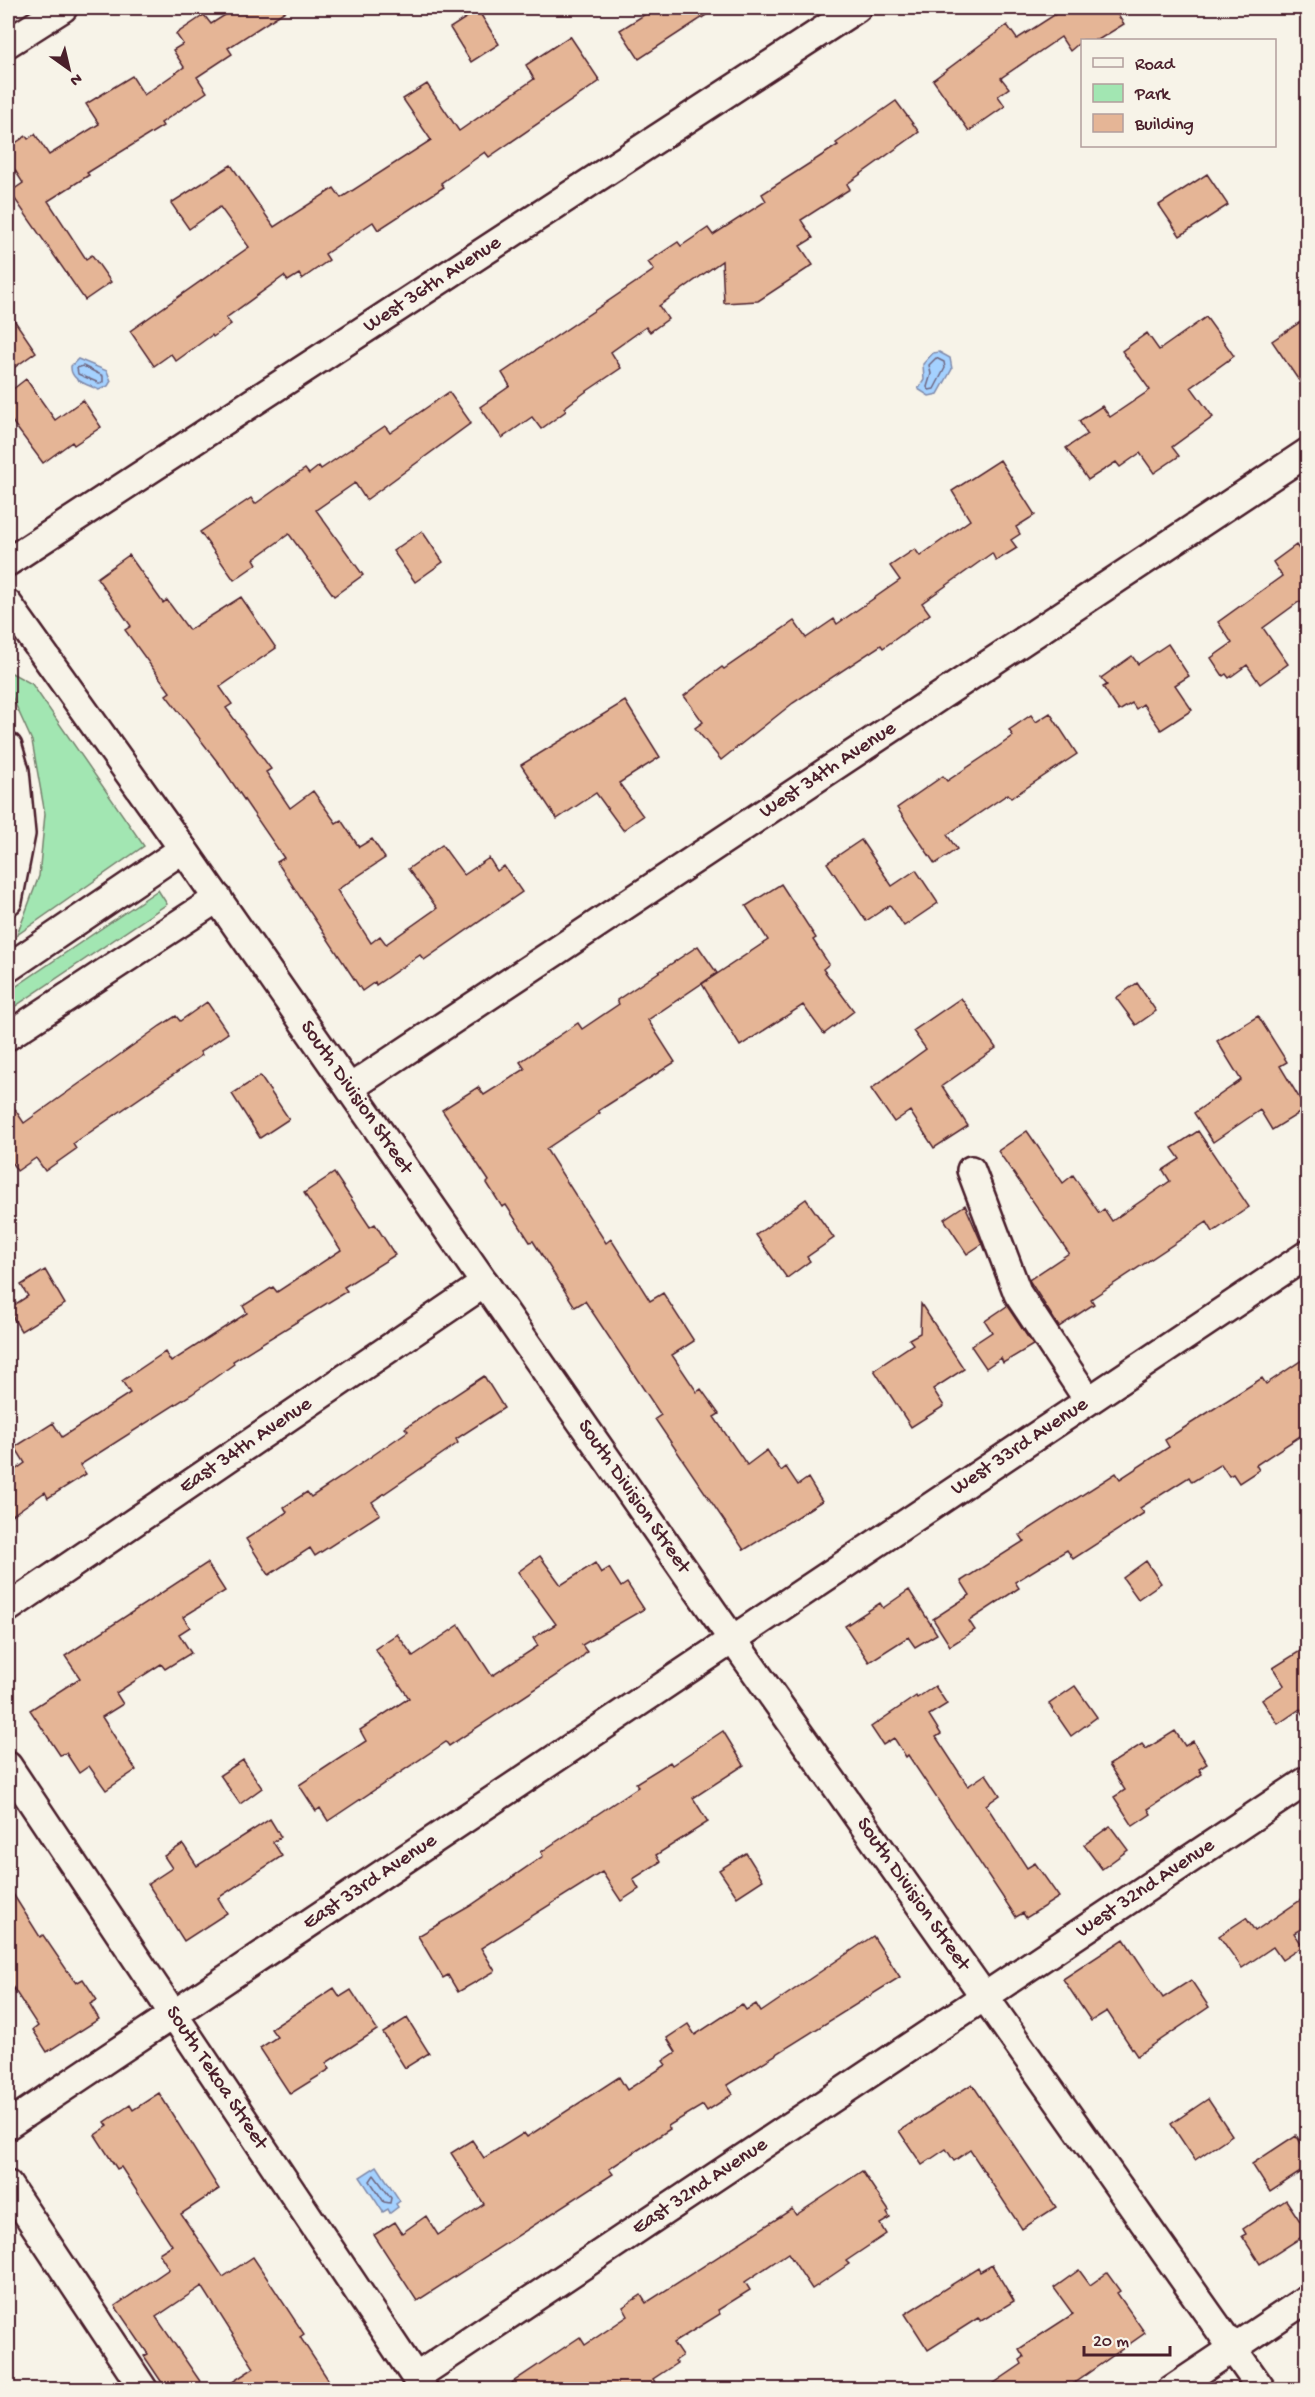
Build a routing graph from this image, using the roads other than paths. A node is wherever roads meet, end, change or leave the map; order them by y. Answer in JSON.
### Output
{"nodes":[{"id":1,"x":63,"y":8,"type":"edge"},
{"id":2,"x":857,"y":8,"type":"edge"},
{"id":3,"x":8,"y":43,"type":"edge"},
{"id":4,"x":1308,"y":452,"type":"edge"},
{"id":5,"x":8,"y":562,"type":"edge"},
{"id":6,"x":8,"y":604,"type":"edge"},
{"id":7,"x":8,"y":747,"type":"edge"},
{"id":8,"x":183,"y":849,"type":"junction"},
{"id":9,"x":218,"y":898,"type":"junction"},
{"id":10,"x":8,"y":901,"type":"edge"},
{"id":11,"x":8,"y":968,"type":"edge"},
{"id":12,"x":8,"y":1036,"type":"edge"},
{"id":13,"x":350,"y":1088,"type":"junction"},
{"id":14,"x":971,"y":1170,"type":"dead end"},
{"id":15,"x":1308,"y":1254,"type":"edge"},
{"id":16,"x":484,"y":1282,"type":"junction"},
{"id":17,"x":1088,"y":1400,"type":"junction"},
{"id":18,"x":8,"y":1608,"type":"edge"},
{"id":19,"x":731,"y":1638,"type":"junction"},
{"id":20,"x":8,"y":1766,"type":"edge"},
{"id":21,"x":1308,"y":1780,"type":"edge"},
{"id":22,"x":983,"y":1996,"type":"junction"},
{"id":23,"x":174,"y":2013,"type":"junction"},
{"id":24,"x":8,"y":2125,"type":"edge"},
{"id":25,"x":8,"y":2185,"type":"edge"},
{"id":26,"x":1308,"y":2298,"type":"edge"},
{"id":27,"x":1233,"y":2348,"type":"junction"},
{"id":28,"x":420,"y":2383,"type":"edge"},
{"id":29,"x":144,"y":2390,"type":"edge"},
{"id":30,"x":1171,"y":2390,"type":"edge"},
{"id":31,"x":1262,"y":2390,"type":"edge"}],
"edges":[{"from":1,"to":3,"type":"street"},
{"from":2,"to":5,"type":"street","name":"West 36th Avenue"},
{"from":4,"to":13,"type":"street","name":"West 34th Avenue"},
{"from":6,"to":8,"type":"street","name":"South Division Street"},
{"from":7,"to":10,"type":"street"},
{"from":8,"to":9,"type":"street","name":"South Division Street"},
{"from":8,"to":11,"type":"street"},
{"from":9,"to":12,"type":"street"},
{"from":9,"to":13,"type":"street","name":"South Division Street"},
{"from":13,"to":16,"type":"street","name":"South Division Street"},
{"from":14,"to":17,"type":"street"},
{"from":15,"to":17,"type":"street","name":"West 33rd Avenue"},
{"from":16,"to":18,"type":"street","name":"East 34th Avenue"},
{"from":16,"to":19,"type":"street","name":"South Division Street"},
{"from":17,"to":19,"type":"street","name":"West 33rd Avenue"},
{"from":19,"to":22,"type":"street","name":"South Division Street"},
{"from":19,"to":23,"type":"street","name":"East 33rd Avenue"},
{"from":20,"to":23,"type":"street","name":"South Tekoa Street"},
{"from":21,"to":22,"type":"street","name":"West 32nd Avenue"},
{"from":22,"to":27,"type":"street","name":"South Division Street"},
{"from":22,"to":28,"type":"street","name":"East 32nd Avenue"},
{"from":23,"to":24,"type":"street","name":"East 33rd Avenue"},
{"from":23,"to":28,"type":"street","name":"South Tekoa Street"},
{"from":25,"to":29,"type":"street"},
{"from":26,"to":27,"type":"street"},
{"from":27,"to":30,"type":"street"},
{"from":27,"to":31,"type":"street","name":"South Division Street"}]}
